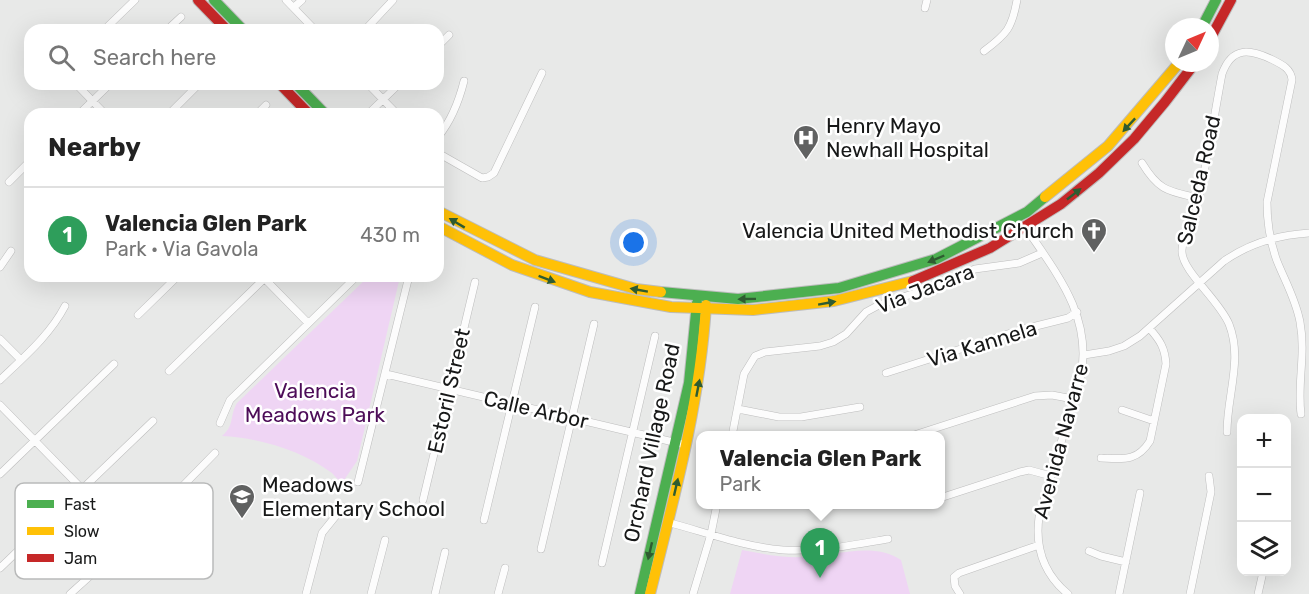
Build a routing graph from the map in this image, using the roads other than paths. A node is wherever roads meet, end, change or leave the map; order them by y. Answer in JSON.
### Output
{"nodes":[{"id":1,"x":135,"y":0,"type":"edge"},
{"id":2,"x":198,"y":0,"type":"edge"},
{"id":3,"x":214,"y":0,"type":"edge"},
{"id":4,"x":286,"y":0,"type":"edge"},
{"id":5,"x":302,"y":0,"type":"edge"},
{"id":6,"x":393,"y":0,"type":"edge"},
{"id":7,"x":927,"y":0,"type":"edge"},
{"id":8,"x":1017,"y":0,"type":"edge"},
{"id":9,"x":1216,"y":0,"type":"edge"},
{"id":10,"x":1231,"y":0,"type":"edge"},
{"id":11,"x":294,"y":8,"type":"junction"},
{"id":12,"x":925,"y":8,"type":"dead end"},
{"id":13,"x":181,"y":17,"type":"dead end"},
{"id":14,"x":1207,"y":18,"type":"edge"},
{"id":15,"x":1219,"y":22,"type":"edge"},
{"id":16,"x":110,"y":24,"type":"edge"},
{"id":17,"x":173,"y":24,"type":"edge"},
{"id":18,"x":221,"y":24,"type":"edge"},
{"id":19,"x":237,"y":24,"type":"edge"},
{"id":20,"x":309,"y":24,"type":"edge"},
{"id":21,"x":371,"y":24,"type":"edge"},
{"id":22,"x":449,"y":35,"type":"dead end"},
{"id":23,"x":444,"y":40,"type":"edge"},
{"id":24,"x":984,"y":51,"type":"dead end"},
{"id":25,"x":1172,"y":72,"type":"edge"},
{"id":26,"x":1188,"y":72,"type":"edge"},
{"id":27,"x":542,"y":73,"type":"dead end"},
{"id":28,"x":464,"y":81,"type":"dead end"},
{"id":29,"x":81,"y":90,"type":"edge"},
{"id":30,"x":104,"y":90,"type":"edge"},
{"id":31,"x":193,"y":90,"type":"edge"},
{"id":32,"x":286,"y":90,"type":"edge"},
{"id":33,"x":302,"y":90,"type":"edge"},
{"id":34,"x":373,"y":90,"type":"edge"},
{"id":35,"x":393,"y":90,"type":"edge"},
{"id":36,"x":382,"y":100,"type":"junction"},
{"id":37,"x":92,"y":101,"type":"junction"},
{"id":38,"x":266,"y":105,"type":"dead end"},
{"id":39,"x":85,"y":108,"type":"edge"},
{"id":40,"x":99,"y":108,"type":"edge"},
{"id":41,"x":175,"y":108,"type":"edge"},
{"id":42,"x":263,"y":108,"type":"edge"},
{"id":43,"x":303,"y":108,"type":"edge"},
{"id":44,"x":319,"y":108,"type":"edge"},
{"id":45,"x":374,"y":108,"type":"edge"},
{"id":46,"x":391,"y":108,"type":"edge"},
{"id":47,"x":444,"y":128,"type":"edge"},
{"id":48,"x":444,"y":156,"type":"edge"},
{"id":49,"x":1143,"y":163,"type":"dead end"},
{"id":50,"x":24,"y":167,"type":"edge"},
{"id":51,"x":9,"y":182,"type":"dead end"},
{"id":52,"x":1198,"y":198,"type":"junction"},
{"id":53,"x":444,"y":214,"type":"edge"},
{"id":54,"x":1026,"y":228,"type":"junction"},
{"id":55,"x":444,"y":229,"type":"edge"},
{"id":56,"x":1309,"y":232,"type":"edge"},
{"id":57,"x":1271,"y":238,"type":"junction"},
{"id":58,"x":11,"y":251,"type":"dead end"},
{"id":59,"x":1042,"y":253,"type":"junction"},
{"id":60,"x":537,"y":263,"type":"junction"},
{"id":61,"x":0,"y":267,"type":"edge"},
{"id":62,"x":516,"y":267,"type":"junction"},
{"id":63,"x":172,"y":282,"type":"edge"},
{"id":64,"x":259,"y":282,"type":"edge"},
{"id":65,"x":269,"y":282,"type":"edge"},
{"id":66,"x":351,"y":282,"type":"edge"},
{"id":67,"x":408,"y":282,"type":"edge"},
{"id":68,"x":475,"y":282,"type":"dead end"},
{"id":69,"x":1200,"y":282,"type":"junction"},
{"id":70,"x":701,"y":305,"type":"junction"},
{"id":71,"x":65,"y":306,"type":"dead end"},
{"id":72,"x":535,"y":307,"type":"dead end"},
{"id":73,"x":1077,"y":312,"type":"junction"},
{"id":74,"x":138,"y":315,"type":"dead end"},
{"id":75,"x":308,"y":323,"type":"junction"},
{"id":76,"x":594,"y":324,"type":"dead end"},
{"id":77,"x":1149,"y":328,"type":"junction"},
{"id":78,"x":655,"y":336,"type":"dead end"},
{"id":79,"x":0,"y":339,"type":"edge"},
{"id":80,"x":1084,"y":355,"type":"junction"},
{"id":81,"x":21,"y":360,"type":"junction"},
{"id":82,"x":114,"y":364,"type":"dead end"},
{"id":83,"x":169,"y":371,"type":"dead end"},
{"id":84,"x":885,"y":373,"type":"dead end"},
{"id":85,"x":386,"y":374,"type":"junction"},
{"id":86,"x":0,"y":380,"type":"edge"},
{"id":87,"x":449,"y":389,"type":"junction"},
{"id":88,"x":1073,"y":399,"type":"junction"},
{"id":89,"x":512,"y":404,"type":"junction"},
{"id":90,"x":0,"y":405,"type":"edge"},
{"id":91,"x":860,"y":407,"type":"dead end"},
{"id":92,"x":738,"y":409,"type":"junction"},
{"id":93,"x":1122,"y":410,"type":"dead end"},
{"id":94,"x":1301,"y":414,"type":"dead end"},
{"id":95,"x":572,"y":419,"type":"junction"},
{"id":96,"x":153,"y":421,"type":"dead end"},
{"id":97,"x":1154,"y":421,"type":"junction"},
{"id":98,"x":220,"y":423,"type":"dead end"},
{"id":99,"x":733,"y":431,"type":"edge"},
{"id":100,"x":924,"y":431,"type":"edge"},
{"id":101,"x":1227,"y":432,"type":"dead end"},
{"id":102,"x":632,"y":433,"type":"junction"},
{"id":103,"x":35,"y":440,"type":"junction"},
{"id":104,"x":681,"y":444,"type":"junction"},
{"id":105,"x":215,"y":453,"type":"dead end"},
{"id":106,"x":1101,"y":458,"type":"dead end"},
{"id":107,"x":0,"y":474,"type":"edge"},
{"id":108,"x":1051,"y":476,"type":"junction"},
{"id":109,"x":1209,"y":476,"type":"dead end"},
{"id":110,"x":358,"y":482,"type":"dead end"},
{"id":111,"x":76,"y":483,"type":"edge"},
{"id":112,"x":88,"y":483,"type":"edge"},
{"id":113,"x":186,"y":483,"type":"edge"},
{"id":114,"x":1140,"y":493,"type":"dead end"},
{"id":115,"x":945,"y":496,"type":"edge"},
{"id":116,"x":423,"y":500,"type":"dead end"},
{"id":117,"x":343,"y":507,"type":"dead end"},
{"id":118,"x":716,"y":509,"type":"edge"},
{"id":119,"x":484,"y":520,"type":"dead end"},
{"id":120,"x":662,"y":521,"type":"junction"},
{"id":121,"x":711,"y":534,"type":"junction"},
{"id":122,"x":888,"y":539,"type":"dead end"},
{"id":123,"x":385,"y":540,"type":"dead end"},
{"id":124,"x":1039,"y":545,"type":"junction"},
{"id":125,"x":541,"y":549,"type":"dead end"},
{"id":126,"x":1089,"y":551,"type":"dead end"},
{"id":127,"x":445,"y":552,"type":"dead end"},
{"id":128,"x":15,"y":554,"type":"edge"},
{"id":129,"x":1126,"y":562,"type":"junction"},
{"id":130,"x":602,"y":563,"type":"dead end"},
{"id":131,"x":0,"y":568,"type":"edge"},
{"id":132,"x":505,"y":568,"type":"dead end"},
{"id":133,"x":1262,"y":576,"type":"edge"},
{"id":134,"x":86,"y":579,"type":"edge"},
{"id":135,"x":1064,"y":593,"type":"edge"},
{"id":136,"x":70,"y":594,"type":"edge"},
{"id":137,"x":306,"y":594,"type":"edge"},
{"id":138,"x":371,"y":594,"type":"edge"},
{"id":139,"x":435,"y":594,"type":"edge"},
{"id":140,"x":498,"y":594,"type":"edge"},
{"id":141,"x":639,"y":594,"type":"edge"},
{"id":142,"x":650,"y":594,"type":"edge"},
{"id":143,"x":693,"y":594,"type":"edge"},
{"id":144,"x":960,"y":594,"type":"edge"},
{"id":145,"x":1119,"y":594,"type":"edge"},
{"id":146,"x":1190,"y":594,"type":"edge"},
{"id":147,"x":1258,"y":594,"type":"edge"}],
"edges":[{"from":1,"to":16,"type":"street"},
{"from":2,"to":18,"type":"main road"},
{"from":3,"to":19,"type":"main road"},
{"from":4,"to":11,"type":"street"},
{"from":5,"to":11,"type":"street"},
{"from":6,"to":21,"type":"street"},
{"from":7,"to":12,"type":"street"},
{"from":8,"to":24,"type":"street"},
{"from":9,"to":14,"type":"main road"},
{"from":10,"to":15,"type":"main road"},
{"from":11,"to":20,"type":"street"},
{"from":13,"to":17,"type":"street"},
{"from":22,"to":23,"type":"street"},
{"from":25,"to":70,"type":"main road","one_way":true},
{"from":54,"to":26,"type":"main road","one_way":true},
{"from":27,"to":48,"type":"street"},
{"from":28,"to":47,"type":"street"},
{"from":29,"to":37,"type":"street"},
{"from":30,"to":37,"type":"street"},
{"from":31,"to":41,"type":"street"},
{"from":32,"to":43,"type":"main road"},
{"from":33,"to":44,"type":"main road"},
{"from":34,"to":36,"type":"street"},
{"from":35,"to":36,"type":"street"},
{"from":36,"to":45,"type":"street"},
{"from":36,"to":46,"type":"street"},
{"from":37,"to":39,"type":"street"},
{"from":37,"to":40,"type":"street"},
{"from":38,"to":42,"type":"street"},
{"from":49,"to":52,"type":"street"},
{"from":50,"to":51,"type":"street"},
{"from":52,"to":57,"type":"street","name":"Salceda Road"},
{"from":52,"to":69,"type":"street","name":"Salceda Road"},
{"from":60,"to":53,"type":"main road","one_way":true},
{"from":54,"to":59,"type":"street","name":"Avenida Navarre"},
{"from":70,"to":54,"type":"main road","one_way":true},
{"from":55,"to":62,"type":"main road"},
{"from":56,"to":57,"type":"street"},
{"from":57,"to":69,"type":"street"},
{"from":57,"to":94,"type":"street"},
{"from":58,"to":61,"type":"street"},
{"from":59,"to":73,"type":"street","name":"Avenida Navarre"},
{"from":59,"to":92,"type":"street","name":"Via Jacara"},
{"from":60,"to":62,"type":"main road"},
{"from":70,"to":60,"type":"main road","one_way":true},
{"from":62,"to":70,"type":"main road","one_way":true},
{"from":63,"to":74,"type":"street"},
{"from":64,"to":83,"type":"street"},
{"from":65,"to":75,"type":"street"},
{"from":66,"to":75,"type":"street"},
{"from":67,"to":85,"type":"street"},
{"from":68,"to":87,"type":"street","name":"Estoril Street"},
{"from":69,"to":77,"type":"street"},
{"from":69,"to":101,"type":"street","name":"Salceda Road"},
{"from":70,"to":104,"type":"main road","name":"Orchard Village Road"},
{"from":71,"to":81,"type":"street"},
{"from":72,"to":89,"type":"street"},
{"from":73,"to":80,"type":"street","name":"Avenida Navarre"},
{"from":73,"to":84,"type":"street","name":"Via Kannela"},
{"from":75,"to":98,"type":"street"},
{"from":76,"to":95,"type":"street"},
{"from":77,"to":80,"type":"street"},
{"from":77,"to":97,"type":"street"},
{"from":78,"to":102,"type":"street"},
{"from":79,"to":81,"type":"street"},
{"from":80,"to":88,"type":"street","name":"Avenida Navarre"},
{"from":81,"to":86,"type":"street"},
{"from":82,"to":103,"type":"street"},
{"from":85,"to":87,"type":"street","name":"Calle Arbor"},
{"from":85,"to":110,"type":"street"},
{"from":87,"to":89,"type":"street","name":"Calle Arbor"},
{"from":87,"to":116,"type":"street","name":"Estoril Street"},
{"from":88,"to":100,"type":"street"},
{"from":88,"to":108,"type":"street","name":"Avenida Navarre"},
{"from":89,"to":95,"type":"street","name":"Calle Arbor"},
{"from":89,"to":119,"type":"street"},
{"from":90,"to":103,"type":"street"},
{"from":91,"to":92,"type":"street"},
{"from":92,"to":99,"type":"street"},
{"from":93,"to":97,"type":"street"},
{"from":95,"to":102,"type":"street","name":"Calle Arbor"},
{"from":95,"to":125,"type":"street"},
{"from":96,"to":112,"type":"street"},
{"from":97,"to":106,"type":"street"},
{"from":102,"to":104,"type":"street","name":"Calle Arbor"},
{"from":102,"to":130,"type":"street"},
{"from":103,"to":107,"type":"street"},
{"from":103,"to":111,"type":"street"},
{"from":104,"to":120,"type":"main road","name":"Orchard Village Road"},
{"from":105,"to":113,"type":"street"},
{"from":108,"to":115,"type":"street"},
{"from":108,"to":124,"type":"street","name":"Avenida Navarre"},
{"from":109,"to":146,"type":"street"},
{"from":114,"to":129,"type":"street"},
{"from":117,"to":137,"type":"street"},
{"from":118,"to":121,"type":"street"},
{"from":120,"to":121,"type":"street"},
{"from":120,"to":141,"type":"main road","name":"Orchard Village Road","one_way":true},
{"from":120,"to":142,"type":"main road","name":"Orchard Village Road"},
{"from":121,"to":122,"type":"street"},
{"from":121,"to":143,"type":"street"},
{"from":123,"to":138,"type":"street"},
{"from":124,"to":135,"type":"street","name":"Avenida Navarre"},
{"from":124,"to":144,"type":"street"},
{"from":126,"to":129,"type":"street"},
{"from":127,"to":139,"type":"street"},
{"from":128,"to":131,"type":"street"},
{"from":129,"to":145,"type":"street"},
{"from":132,"to":140,"type":"street"},
{"from":133,"to":147,"type":"street"},
{"from":134,"to":136,"type":"street"}]}
